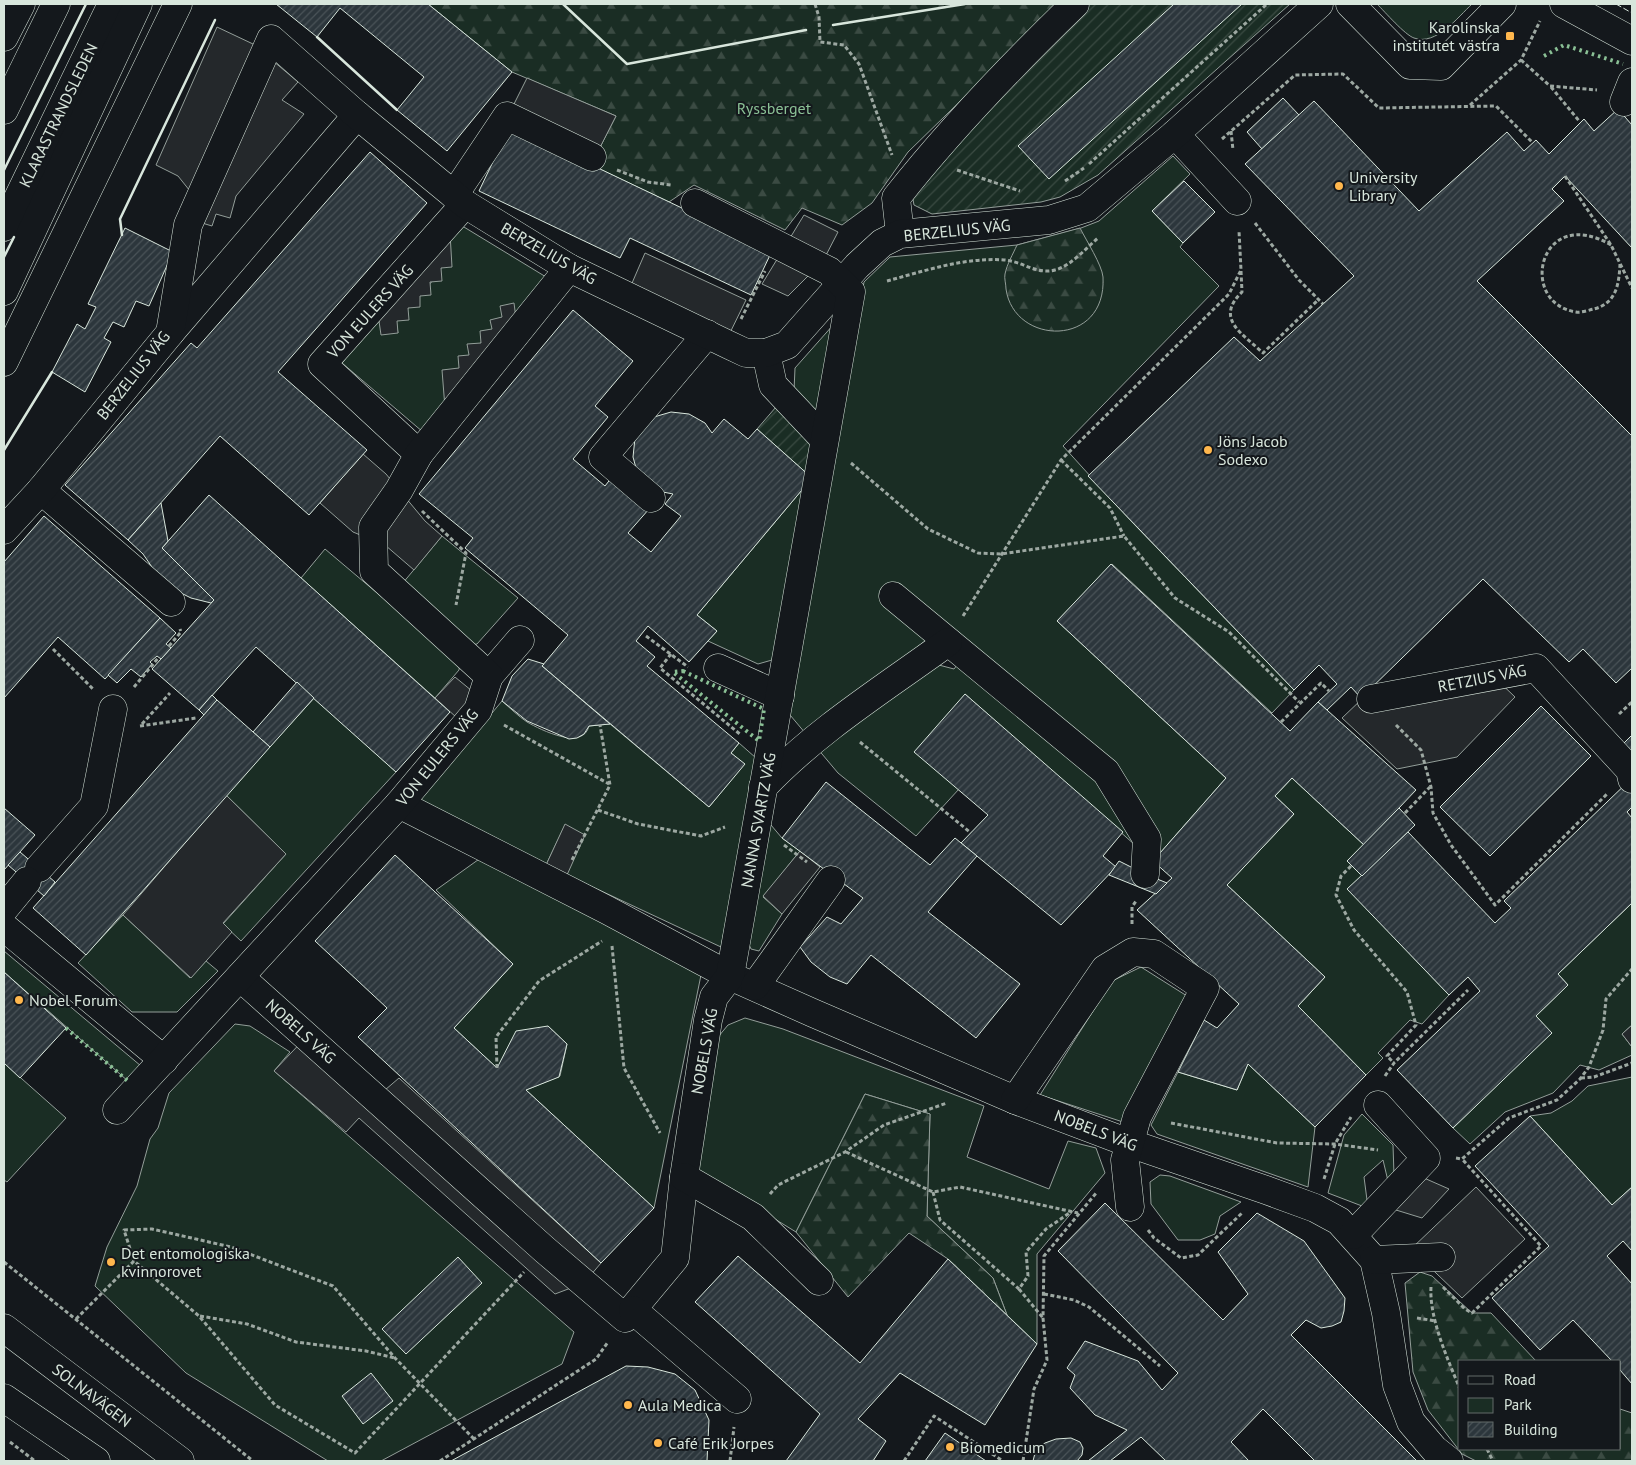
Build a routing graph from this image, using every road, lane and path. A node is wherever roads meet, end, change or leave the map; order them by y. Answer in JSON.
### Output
{"nodes":[{"id":1,"x":21,"y":4,"type":"edge"},
{"id":2,"x":56,"y":4,"type":"edge"},
{"id":3,"x":112,"y":4,"type":"edge"},
{"id":4,"x":138,"y":4,"type":"edge"},
{"id":5,"x":178,"y":4,"type":"edge"},
{"id":6,"x":815,"y":4,"type":"edge"},
{"id":7,"x":1075,"y":4,"type":"edge"},
{"id":8,"x":1267,"y":4,"type":"edge"},
{"id":9,"x":1319,"y":4,"type":"edge"},
{"id":10,"x":1350,"y":4,"type":"edge"},
{"id":11,"x":1502,"y":4,"type":"edge"},
{"id":12,"x":1554,"y":8,"type":"edge"},
{"id":13,"x":4,"y":37,"type":"edge"},
{"id":14,"x":1632,"y":41,"type":"edge"},
{"id":15,"x":1521,"y":60,"type":"junction"},
{"id":16,"x":1550,"y":86,"type":"junction"},
{"id":17,"x":1628,"y":92,"type":"edge"},
{"id":18,"x":4,"y":110,"type":"edge"},
{"id":19,"x":357,"y":115,"type":"junction"},
{"id":20,"x":1580,"y":122,"type":"dead end"},
{"id":21,"x":1231,"y":131,"type":"dead end"},
{"id":22,"x":1175,"y":134,"type":"junction"},
{"id":23,"x":1533,"y":143,"type":"dead end"},
{"id":24,"x":592,"y":157,"type":"dead end"},
{"id":25,"x":925,"y":160,"type":"junction"},
{"id":26,"x":619,"y":170,"type":"dead end"},
{"id":27,"x":1565,"y":176,"type":"dead end"},
{"id":28,"x":1062,"y":183,"type":"dead end"},
{"id":29,"x":1028,"y":190,"type":"dead end"},
{"id":30,"x":896,"y":198,"type":"junction"},
{"id":31,"x":459,"y":199,"type":"junction"},
{"id":32,"x":1237,"y":201,"type":"junction"},
{"id":33,"x":695,"y":203,"type":"joint"},
{"id":34,"x":4,"y":226,"type":"edge"},
{"id":35,"x":900,"y":234,"type":"junction"},
{"id":36,"x":778,"y":243,"type":"junction"},
{"id":37,"x":1611,"y":245,"type":"junction"},
{"id":38,"x":1620,"y":264,"type":"junction"},
{"id":39,"x":570,"y":268,"type":"junction"},
{"id":40,"x":1241,"y":270,"type":"junction"},
{"id":41,"x":842,"y":283,"type":"junction"},
{"id":42,"x":1632,"y":288,"type":"edge"},
{"id":43,"x":4,"y":291,"type":"edge"},
{"id":44,"x":1318,"y":300,"type":"junction"},
{"id":45,"x":1323,"y":304,"type":"dead end"},
{"id":46,"x":170,"y":333,"type":"junction"},
{"id":47,"x":718,"y":340,"type":"junction"},
{"id":48,"x":766,"y":353,"type":"junction"},
{"id":49,"x":4,"y":362,"type":"edge"},
{"id":50,"x":824,"y":439,"type":"junction"},
{"id":51,"x":419,"y":454,"type":"junction"},
{"id":52,"x":1061,"y":460,"type":"junction"},
{"id":53,"x":41,"y":490,"type":"junction"},
{"id":54,"x":399,"y":490,"type":"junction"},
{"id":55,"x":651,"y":498,"type":"dead end"},
{"id":56,"x":4,"y":530,"type":"edge"},
{"id":57,"x":1124,"y":536,"type":"junction"},
{"id":58,"x":1001,"y":554,"type":"junction"},
{"id":59,"x":893,"y":596,"type":"dead end"},
{"id":60,"x":171,"y":602,"type":"dead end"},
{"id":61,"x":646,"y":636,"type":"dead end"},
{"id":62,"x":449,"y":640,"type":"junction"},
{"id":63,"x":520,"y":640,"type":"dead end"},
{"id":64,"x":948,"y":642,"type":"junction"},
{"id":65,"x":53,"y":649,"type":"dead end"},
{"id":66,"x":671,"y":654,"type":"junction"},
{"id":67,"x":159,"y":657,"type":"dead end"},
{"id":68,"x":718,"y":668,"type":"joint"},
{"id":69,"x":489,"y":676,"type":"junction"},
{"id":70,"x":1329,"y":691,"type":"dead end"},
{"id":71,"x":170,"y":693,"type":"dead end"},
{"id":72,"x":780,"y":696,"type":"junction"},
{"id":73,"x":1371,"y":699,"type":"joint"},
{"id":74,"x":1299,"y":702,"type":"junction"},
{"id":75,"x":113,"y":709,"type":"junction"},
{"id":76,"x":478,"y":710,"type":"junction"},
{"id":77,"x":196,"y":718,"type":"dead end"},
{"id":78,"x":1281,"y":722,"type":"dead end"},
{"id":79,"x":836,"y":723,"type":"junction"},
{"id":80,"x":142,"y":724,"type":"junction"},
{"id":81,"x":600,"y":725,"type":"dead end"},
{"id":82,"x":135,"y":731,"type":"dead end"},
{"id":83,"x":769,"y":758,"type":"junction"},
{"id":84,"x":1631,"y":774,"type":"edge"},
{"id":85,"x":610,"y":785,"type":"junction"},
{"id":86,"x":763,"y":787,"type":"junction"},
{"id":87,"x":1431,"y":787,"type":"junction"},
{"id":88,"x":399,"y":804,"type":"junction"},
{"id":89,"x":598,"y":810,"type":"junction"},
{"id":90,"x":1405,"y":813,"type":"dead end"},
{"id":91,"x":758,"y":814,"type":"junction"},
{"id":92,"x":971,"y":833,"type":"dead end"},
{"id":93,"x":1351,"y":866,"type":"dead end"},
{"id":94,"x":1145,"y":874,"type":"dead end"},
{"id":95,"x":830,"y":880,"type":"dead end"},
{"id":96,"x":560,"y":885,"type":"junction"},
{"id":97,"x":4,"y":909,"type":"edge"},
{"id":98,"x":609,"y":922,"type":"junction"},
{"id":99,"x":4,"y":927,"type":"edge"},
{"id":100,"x":1632,"y":969,"type":"edge"},
{"id":101,"x":730,"y":976,"type":"junction"},
{"id":102,"x":240,"y":977,"type":"junction"},
{"id":103,"x":755,"y":986,"type":"junction"},
{"id":104,"x":164,"y":1060,"type":"junction"},
{"id":105,"x":1394,"y":1063,"type":"dead end"},
{"id":106,"x":1632,"y":1063,"type":"edge"},
{"id":107,"x":497,"y":1068,"type":"dead end"},
{"id":108,"x":1580,"y":1078,"type":"junction"},
{"id":109,"x":1015,"y":1100,"type":"junction"},
{"id":110,"x":946,"y":1105,"type":"dead end"},
{"id":111,"x":1378,"y":1105,"type":"dead end"},
{"id":112,"x":117,"y":1110,"type":"dead end"},
{"id":113,"x":1137,"y":1117,"type":"junction"},
{"id":114,"x":661,"y":1135,"type":"dead end"},
{"id":115,"x":1335,"y":1144,"type":"dead end"},
{"id":116,"x":845,"y":1152,"type":"junction"},
{"id":117,"x":1127,"y":1152,"type":"junction"},
{"id":118,"x":1426,"y":1158,"type":"junction"},
{"id":119,"x":1462,"y":1159,"type":"junction"},
{"id":120,"x":684,"y":1177,"type":"junction"},
{"id":121,"x":1266,"y":1190,"type":"junction"},
{"id":122,"x":933,"y":1192,"type":"junction"},
{"id":123,"x":1130,"y":1207,"type":"joint"},
{"id":124,"x":1071,"y":1212,"type":"junction"},
{"id":125,"x":1078,"y":1213,"type":"junction"},
{"id":126,"x":753,"y":1216,"type":"junction"},
{"id":127,"x":1353,"y":1235,"type":"junction"},
{"id":128,"x":546,"y":1250,"type":"junction"},
{"id":129,"x":1374,"y":1260,"type":"junction"},
{"id":130,"x":134,"y":1261,"type":"junction"},
{"id":131,"x":4,"y":1262,"type":"edge"},
{"id":132,"x":1428,"y":1263,"type":"junction"},
{"id":133,"x":819,"y":1282,"type":"dead end"},
{"id":134,"x":1018,"y":1289,"type":"junction"},
{"id":135,"x":1044,"y":1294,"type":"junction"},
{"id":136,"x":629,"y":1314,"type":"junction"},
{"id":137,"x":199,"y":1316,"type":"junction"},
{"id":138,"x":1043,"y":1318,"type":"junction"},
{"id":139,"x":76,"y":1320,"type":"junction"},
{"id":140,"x":4,"y":1328,"type":"edge"},
{"id":141,"x":395,"y":1358,"type":"junction"},
{"id":142,"x":1160,"y":1366,"type":"dead end"},
{"id":143,"x":420,"y":1382,"type":"junction"},
{"id":144,"x":1458,"y":1383,"type":"edge"},
{"id":145,"x":4,"y":1398,"type":"edge"},
{"id":146,"x":736,"y":1399,"type":"dead end"},
{"id":147,"x":4,"y":1437,"type":"edge"},
{"id":148,"x":474,"y":1439,"type":"junction"},
{"id":149,"x":35,"y":1461,"type":"edge"},
{"id":150,"x":96,"y":1461,"type":"edge"},
{"id":151,"x":180,"y":1461,"type":"edge"},
{"id":152,"x":253,"y":1461,"type":"edge"},
{"id":153,"x":440,"y":1461,"type":"edge"},
{"id":154,"x":904,"y":1461,"type":"edge"},
{"id":155,"x":1003,"y":1461,"type":"edge"},
{"id":156,"x":1024,"y":1461,"type":"edge"},
{"id":157,"x":1449,"y":1461,"type":"edge"}],
"edges":[{"from":1,"to":13,"type":"main road"},
{"from":2,"to":18,"type":"main road"},
{"from":3,"to":34,"type":"main road","name":"KLARASTRANDSLEDEN"},
{"from":4,"to":43,"type":"main road"},
{"from":5,"to":49,"type":"main road"},
{"from":6,"to":30,"type":"path"},
{"from":7,"to":25,"type":"main road"},
{"from":8,"to":28,"type":"path"},
{"from":9,"to":22,"type":"main road","name":"BERZELIUS VÄG"},
{"from":10,"to":11,"type":"main road"},
{"from":12,"to":14,"type":"main road"},
{"from":12,"to":15,"type":"path"},
{"from":15,"to":16,"type":"path"},
{"from":15,"to":23,"type":"path"},
{"from":16,"to":17,"type":"path"},
{"from":16,"to":20,"type":"path"},
{"from":19,"to":31,"type":"main road","name":"BERZELIUS VÄG"},
{"from":19,"to":46,"type":"main road"},
{"from":19,"to":46,"type":"main road","name":"BERZELIUS VÄG"},
{"from":21,"to":32,"type":"path"},
{"from":22,"to":32,"type":"main road"},
{"from":22,"to":35,"type":"main road","name":"BERZELIUS VÄG"},
{"from":24,"to":31,"type":"main road"},
{"from":25,"to":29,"type":"path"},
{"from":25,"to":30,"type":"main road"},
{"from":26,"to":33,"type":"path"},
{"from":27,"to":37,"type":"path"},
{"from":30,"to":35,"type":"main road"},
{"from":31,"to":39,"type":"main road","name":"BERZELIUS VÄG"},
{"from":31,"to":51,"type":"main road","name":"VON EULERS VÄG"},
{"from":32,"to":40,"type":"path"},
{"from":32,"to":44,"type":"path"},
{"from":33,"to":36,"type":"main road"},
{"from":35,"to":41,"type":"main road","name":"BERZELIUS VÄG"},
{"from":36,"to":41,"type":"main road"},
{"from":36,"to":47,"type":"path"},
{"from":37,"to":38,"type":"path"},
{"from":37,"to":38,"type":"path"},
{"from":38,"to":42,"type":"path"},
{"from":39,"to":47,"type":"main road","name":"BERZELIUS VÄG"},
{"from":39,"to":51,"type":"main road"},
{"from":40,"to":44,"type":"path"},
{"from":40,"to":52,"type":"path"},
{"from":41,"to":48,"type":"main road","name":"BERZELIUS VÄG"},
{"from":41,"to":50,"type":"main road","name":"NANNA SVARTZ VÄG"},
{"from":44,"to":45,"type":"path"},
{"from":46,"to":53,"type":"main road","name":"BERZELIUS VÄG"},
{"from":47,"to":48,"type":"main road","name":"BERZELIUS VÄG"},
{"from":47,"to":55,"type":"main road"},
{"from":48,"to":50,"type":"main road"},
{"from":50,"to":58,"type":"path"},
{"from":50,"to":72,"type":"main road","name":"NANNA SVARTZ VÄG"},
{"from":51,"to":54,"type":"main road"},
{"from":52,"to":57,"type":"path"},
{"from":52,"to":58,"type":"path"},
{"from":53,"to":56,"type":"main road","name":"BERZELIUS VÄG"},
{"from":53,"to":60,"type":"main road"},
{"from":54,"to":62,"type":"path"},
{"from":54,"to":62,"type":"main road"},
{"from":57,"to":58,"type":"path"},
{"from":57,"to":74,"type":"path"},
{"from":58,"to":64,"type":"path"},
{"from":59,"to":64,"type":"main road"},
{"from":61,"to":66,"type":"path"},
{"from":62,"to":69,"type":"main road"},
{"from":63,"to":69,"type":"main road"},
{"from":64,"to":79,"type":"main road"},
{"from":64,"to":94,"type":"main road"},
{"from":65,"to":75,"type":"path"},
{"from":66,"to":68,"type":"path"},
{"from":66,"to":83,"type":"path"},
{"from":67,"to":75,"type":"path"},
{"from":68,"to":72,"type":"main road"},
{"from":69,"to":76,"type":"main road","name":"VON EULERS VÄG"},
{"from":70,"to":74,"type":"path"},
{"from":71,"to":80,"type":"path"},
{"from":72,"to":83,"type":"main road","name":"NANNA SVARTZ VÄG"},
{"from":73,"to":84,"type":"main road","name":"RETZIUS VÄG"},
{"from":73,"to":87,"type":"path"},
{"from":74,"to":78,"type":"path"},
{"from":75,"to":97,"type":"main road"},
{"from":76,"to":85,"type":"path"},
{"from":76,"to":88,"type":"main road","name":"VON EULERS VÄG"},
{"from":77,"to":80,"type":"path"},
{"from":79,"to":86,"type":"main road"},
{"from":79,"to":92,"type":"path"},
{"from":80,"to":82,"type":"path"},
{"from":81,"to":85,"type":"path"},
{"from":83,"to":86,"type":"main road","name":"NANNA SVARTZ VÄG"},
{"from":84,"to":87,"type":"path"},
{"from":85,"to":89,"type":"path"},
{"from":86,"to":91,"type":"main road","name":"NANNA SVARTZ VÄG"},
{"from":87,"to":90,"type":"path"},
{"from":88,"to":96,"type":"main road"},
{"from":88,"to":102,"type":"main road","name":"VON EULERS VÄG"},
{"from":89,"to":91,"type":"path"},
{"from":89,"to":96,"type":"path"},
{"from":91,"to":101,"type":"main road","name":"NANNA SVARTZ VÄG"},
{"from":93,"to":105,"type":"path"},
{"from":95,"to":103,"type":"main road"},
{"from":96,"to":98,"type":"main road"},
{"from":98,"to":101,"type":"main road"},
{"from":98,"to":107,"type":"path"},
{"from":98,"to":114,"type":"path"},
{"from":99,"to":104,"type":"main road"},
{"from":100,"to":108,"type":"path"},
{"from":101,"to":103,"type":"main road","name":"NOBELS VÄG"},
{"from":101,"to":120,"type":"main road","name":"NOBELS VÄG"},
{"from":102,"to":104,"type":"main road"},
{"from":102,"to":128,"type":"main road","name":"NOBELS VÄG"},
{"from":103,"to":109,"type":"main road","name":"NOBELS VÄG"},
{"from":104,"to":112,"type":"main road"},
{"from":106,"to":108,"type":"path"},
{"from":108,"to":119,"type":"path"},
{"from":109,"to":113,"type":"main road"},
{"from":109,"to":117,"type":"main road","name":"NOBELS VÄG"},
{"from":110,"to":116,"type":"path"},
{"from":111,"to":118,"type":"main road"},
{"from":113,"to":115,"type":"path"},
{"from":113,"to":117,"type":"main road"},
{"from":116,"to":122,"type":"path"},
{"from":116,"to":126,"type":"path"},
{"from":117,"to":121,"type":"main road","name":"NOBELS VÄG"},
{"from":117,"to":123,"type":"main road"},
{"from":117,"to":125,"type":"path"},
{"from":118,"to":119,"type":"path"},
{"from":118,"to":127,"type":"main road"},
{"from":119,"to":132,"type":"path"},
{"from":120,"to":126,"type":"main road"},
{"from":120,"to":136,"type":"main road","name":"NOBELS VÄG"},
{"from":121,"to":123,"type":"path"},
{"from":121,"to":127,"type":"main road","name":"NOBELS VÄG"},
{"from":122,"to":124,"type":"path"},
{"from":122,"to":134,"type":"path"},
{"from":124,"to":125,"type":"path"},
{"from":124,"to":134,"type":"path"},
{"from":125,"to":135,"type":"path"},
{"from":126,"to":133,"type":"main road"},
{"from":127,"to":129,"type":"main road","name":"NOBELS VÄG"},
{"from":128,"to":136,"type":"main road","name":"NOBELS VÄG"},
{"from":128,"to":143,"type":"path"},
{"from":129,"to":132,"type":"main road"},
{"from":129,"to":157,"type":"main road","name":"NOBELS VÄG"},
{"from":130,"to":137,"type":"path"},
{"from":130,"to":139,"type":"path"},
{"from":130,"to":141,"type":"path"},
{"from":131,"to":139,"type":"path"},
{"from":132,"to":144,"type":"path"},
{"from":134,"to":138,"type":"path"},
{"from":135,"to":138,"type":"path"},
{"from":135,"to":142,"type":"path"},
{"from":136,"to":146,"type":"main road"},
{"from":136,"to":148,"type":"path"},
{"from":137,"to":141,"type":"path"},
{"from":137,"to":143,"type":"path"},
{"from":138,"to":156,"type":"path"},
{"from":139,"to":152,"type":"path"},
{"from":140,"to":151,"type":"main road","name":"SOLNAVÄGEN"},
{"from":141,"to":143,"type":"path"},
{"from":143,"to":148,"type":"path"},
{"from":145,"to":150,"type":"main road"},
{"from":147,"to":149,"type":"path"},
{"from":148,"to":153,"type":"path"},
{"from":154,"to":155,"type":"path"}]}
